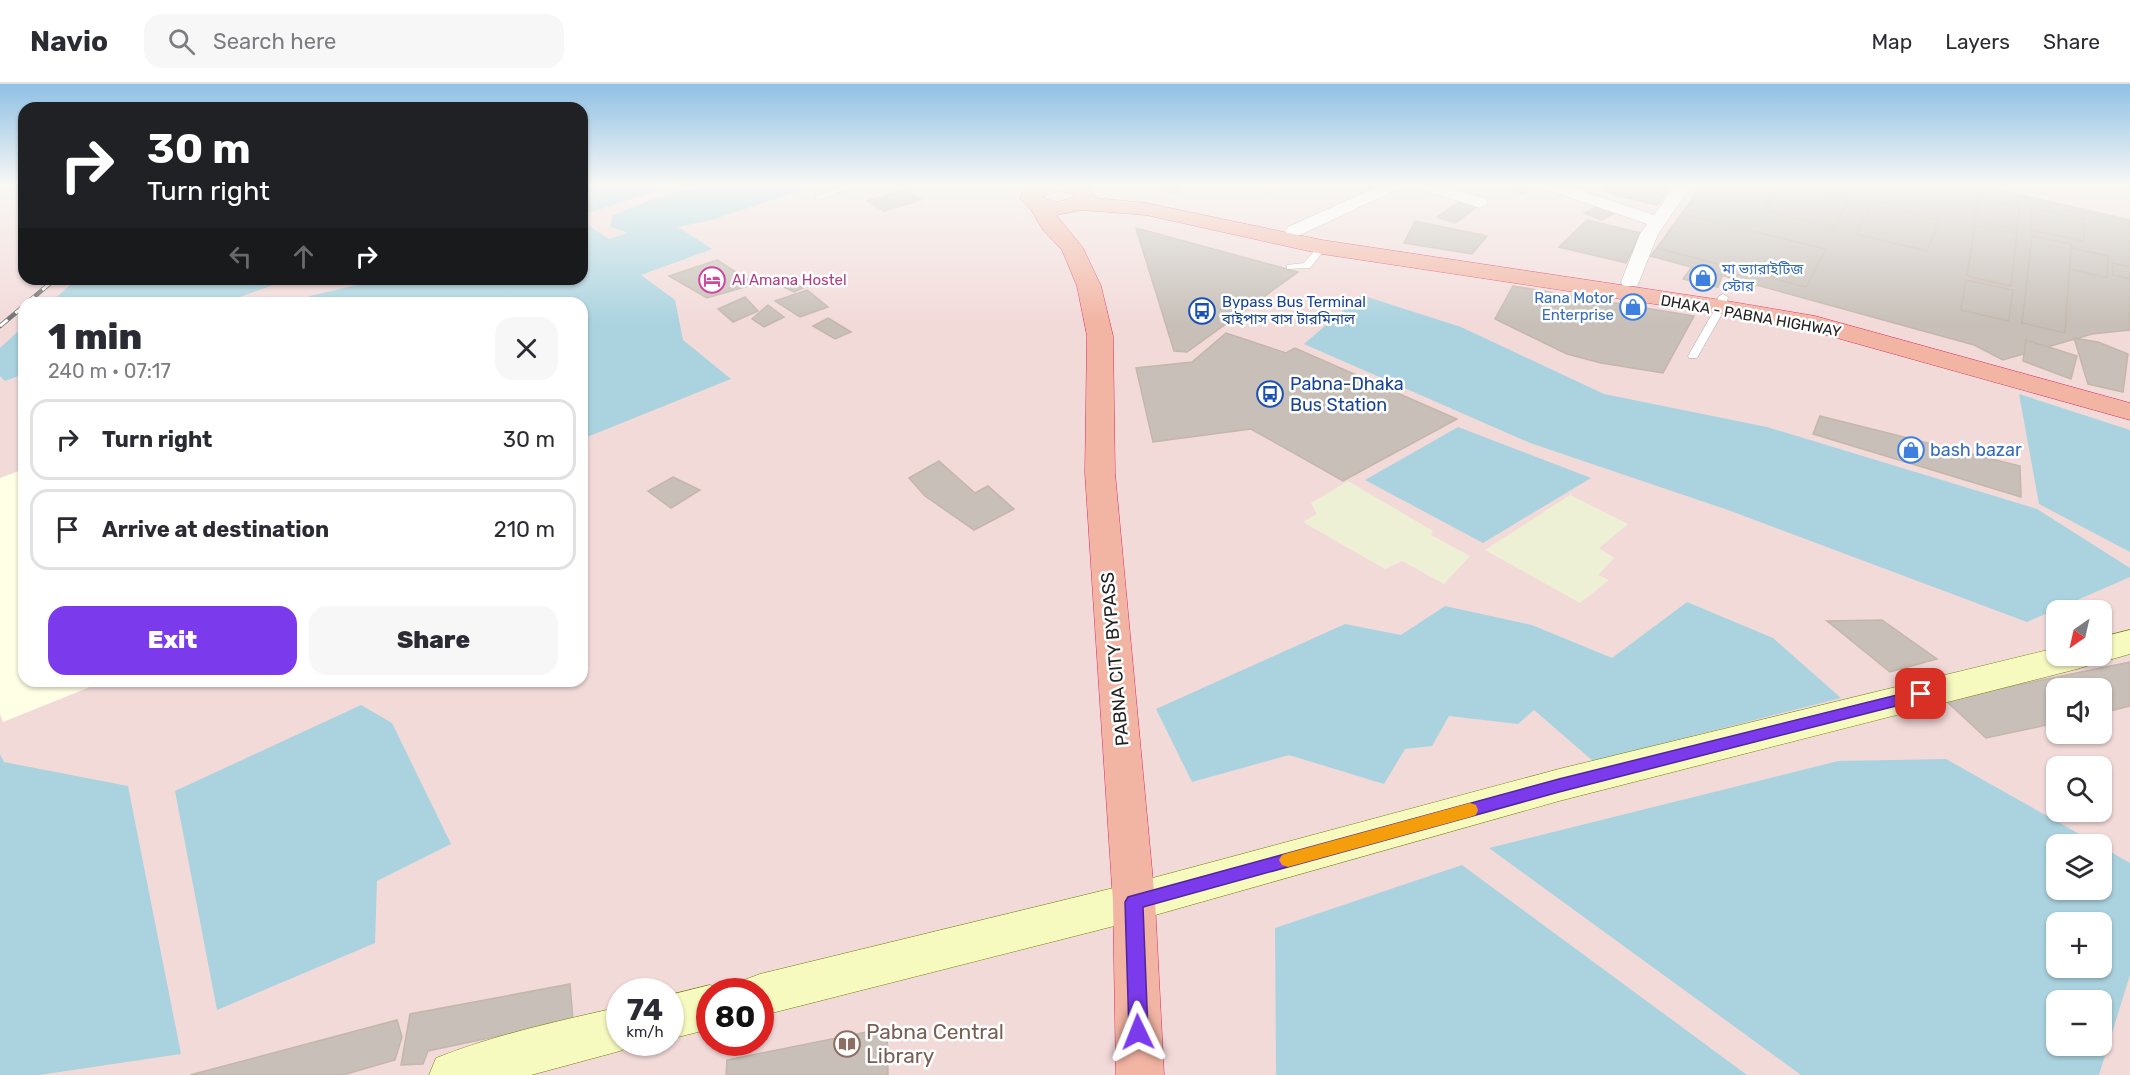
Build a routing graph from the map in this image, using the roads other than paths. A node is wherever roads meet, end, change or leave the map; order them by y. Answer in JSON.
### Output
{"nodes":[{"id":1,"x":1057,"y":231,"type":"edge"},
{"id":2,"x":1078,"y":231,"type":"edge"},
{"id":3,"x":1255,"y":231,"type":"edge"},
{"id":4,"x":1295,"y":231,"type":"edge"},
{"id":5,"x":1651,"y":231,"type":"edge"},
{"id":6,"x":1072,"y":248,"type":"junction"},
{"id":7,"x":1322,"y":248,"type":"junction"},
{"id":8,"x":1290,"y":267,"type":"dead end"},
{"id":9,"x":1503,"y":270,"type":"junction"},
{"id":10,"x":1630,"y":282,"type":"junction"},
{"id":11,"x":1722,"y":302,"type":"junction"},
{"id":12,"x":1819,"y":320,"type":"junction"},
{"id":13,"x":1693,"y":356,"type":"dead end"},
{"id":14,"x":2130,"y":402,"type":"edge"},
{"id":15,"x":2130,"y":412,"type":"edge"},
{"id":16,"x":2130,"y":642,"type":"edge"},
{"id":17,"x":2112,"y":646,"type":"edge"},
{"id":18,"x":2046,"y":664,"type":"edge"},
{"id":19,"x":1134,"y":902,"type":"junction"},
{"id":20,"x":774,"y":991,"type":"edge"},
{"id":21,"x":606,"y":1032,"type":"edge"},
{"id":22,"x":453,"y":1075,"type":"edge"},
{"id":23,"x":1140,"y":1075,"type":"edge"}],
"edges":[{"from":1,"to":6,"type":"highway","name":"PABNA CITY BYPASS"},
{"from":2,"to":6,"type":"highway"},
{"from":3,"to":7,"type":"highway","name":"DHAKA - PABNA HIGHWAY"},
{"from":4,"to":9,"type":"highway","name":"DHAKA - PABNA HIGHWAY"},
{"from":5,"to":10,"type":"street"},
{"from":6,"to":19,"type":"highway","name":"PABNA CITY BYPASS"},
{"from":7,"to":8,"type":"lane"},
{"from":7,"to":9,"type":"highway","name":"DHAKA - PABNA HIGHWAY"},
{"from":9,"to":10,"type":"highway","name":"DHAKA - PABNA HIGHWAY"},
{"from":9,"to":11,"type":"highway","name":"DHAKA - PABNA HIGHWAY"},
{"from":10,"to":11,"type":"highway","name":"DHAKA - PABNA HIGHWAY"},
{"from":11,"to":12,"type":"highway","name":"DHAKA - PABNA HIGHWAY"},
{"from":11,"to":13,"type":"lane"},
{"from":12,"to":14,"type":"highway","name":"DHAKA - PABNA HIGHWAY"},
{"from":12,"to":15,"type":"highway","name":"DHAKA - PABNA HIGHWAY"},
{"from":16,"to":17,"type":"main road"},
{"from":18,"to":19,"type":"main road"},
{"from":19,"to":20,"type":"main road"},
{"from":19,"to":23,"type":"highway","name":"PABNA CITY BYPASS"},
{"from":21,"to":22,"type":"main road"}]}
